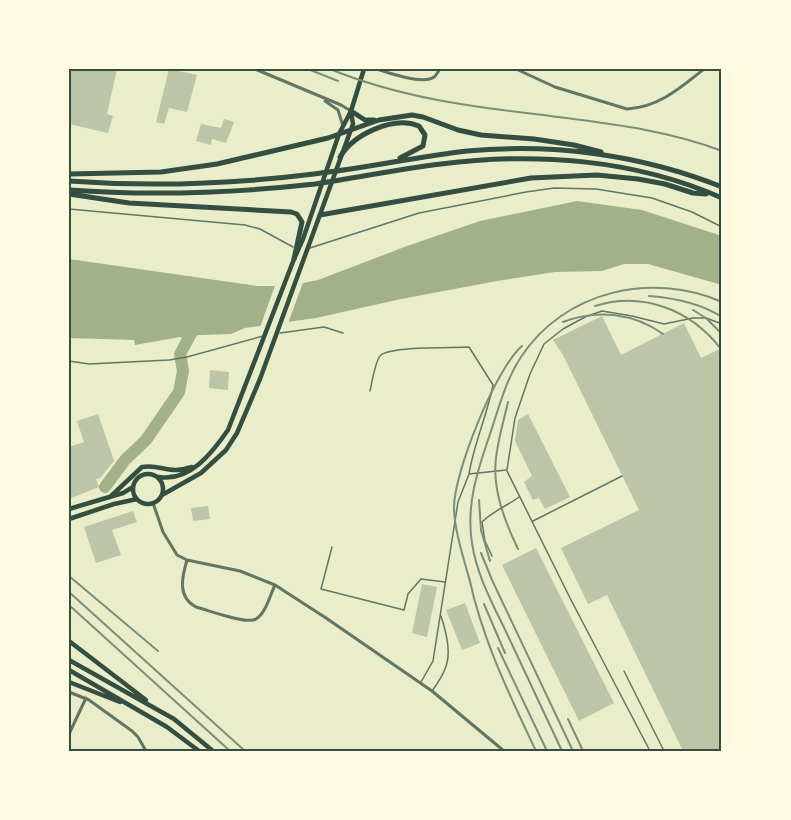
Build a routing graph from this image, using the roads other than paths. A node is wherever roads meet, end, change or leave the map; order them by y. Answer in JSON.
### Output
{"nodes":[{"id":1,"x":255,"y":69,"type":"edge"},
{"id":2,"x":364,"y":69,"type":"edge"},
{"id":3,"x":377,"y":69,"type":"edge"},
{"id":4,"x":440,"y":69,"type":"edge"},
{"id":5,"x":516,"y":69,"type":"edge"},
{"id":6,"x":704,"y":69,"type":"edge"},
{"id":7,"x":318,"y":97,"type":"junction"},
{"id":8,"x":351,"y":111,"type":"junction"},
{"id":9,"x":379,"y":120,"type":"junction"},
{"id":10,"x":343,"y":126,"type":"junction"},
{"id":11,"x":351,"y":129,"type":"junction"},
{"id":12,"x":339,"y":134,"type":"junction"},
{"id":13,"x":622,"y":158,"type":"junction"},
{"id":14,"x":339,"y":160,"type":"junction"},
{"id":15,"x":390,"y":162,"type":"junction"},
{"id":16,"x":69,"y":174,"type":"edge"},
{"id":17,"x":69,"y":181,"type":"edge"},
{"id":18,"x":722,"y":187,"type":"edge"},
{"id":19,"x":69,"y":192,"type":"edge"},
{"id":20,"x":714,"y":195,"type":"junction"},
{"id":21,"x":722,"y":198,"type":"edge"},
{"id":22,"x":69,"y":209,"type":"edge"},
{"id":23,"x":320,"y":215,"type":"junction"},
{"id":24,"x":722,"y":227,"type":"edge"},
{"id":25,"x":301,"y":239,"type":"junction"},
{"id":26,"x":294,"y":259,"type":"joint"},
{"id":27,"x":722,"y":324,"type":"edge"},
{"id":28,"x":343,"y":333,"type":"dead end"},
{"id":29,"x":69,"y":361,"type":"edge"},
{"id":30,"x":370,"y":391,"type":"dead end"},
{"id":31,"x":196,"y":465,"type":"junction"},
{"id":32,"x":507,"y":470,"type":"junction"},
{"id":33,"x":469,"y":474,"type":"junction"},
{"id":34,"x":622,"y":476,"type":"dead end"},
{"id":35,"x":159,"y":477,"type":"junction"},
{"id":36,"x":133,"y":487,"type":"junction"},
{"id":37,"x":162,"y":495,"type":"junction"},
{"id":38,"x":520,"y":496,"type":"junction"},
{"id":39,"x":110,"y":497,"type":"junction"},
{"id":40,"x":138,"y":499,"type":"junction"},
{"id":41,"x":153,"y":503,"type":"junction"},
{"id":42,"x":69,"y":509,"type":"edge"},
{"id":43,"x":69,"y":519,"type":"edge"},
{"id":44,"x":532,"y":522,"type":"junction"},
{"id":45,"x":332,"y":547,"type":"dead end"},
{"id":46,"x":492,"y":556,"type":"dead end"},
{"id":47,"x":187,"y":560,"type":"junction"},
{"id":48,"x":446,"y":582,"type":"junction"},
{"id":49,"x":275,"y":585,"type":"junction"},
{"id":50,"x":440,"y":615,"type":"junction"},
{"id":51,"x":69,"y":641,"type":"edge"},
{"id":52,"x":69,"y":660,"type":"edge"},
{"id":53,"x":69,"y":670,"type":"edge"},
{"id":54,"x":624,"y":671,"type":"dead end"},
{"id":55,"x":69,"y":682,"type":"edge"},
{"id":56,"x":421,"y":683,"type":"junction"},
{"id":57,"x":432,"y":691,"type":"junction"},
{"id":58,"x":69,"y":692,"type":"edge"},
{"id":59,"x":86,"y":698,"type":"junction"},
{"id":60,"x":152,"y":706,"type":"junction"},
{"id":61,"x":136,"y":708,"type":"junction"},
{"id":62,"x":69,"y":734,"type":"edge"},
{"id":63,"x":198,"y":750,"type":"edge"},
{"id":64,"x":146,"y":751,"type":"edge"},
{"id":65,"x":213,"y":751,"type":"edge"},
{"id":66,"x":504,"y":751,"type":"edge"},
{"id":67,"x":650,"y":751,"type":"edge"},
{"id":68,"x":664,"y":751,"type":"edge"}],
"edges":[{"from":1,"to":7,"type":"street"},
{"from":2,"to":8,"type":"main road"},
{"from":3,"to":4,"type":"street"},
{"from":5,"to":6,"type":"street"},
{"from":7,"to":8,"type":"street"},
{"from":7,"to":10,"type":"street"},
{"from":8,"to":9,"type":"highway"},
{"from":8,"to":10,"type":"main road"},
{"from":8,"to":11,"type":"main road"},
{"from":9,"to":11,"type":"highway"},
{"from":9,"to":13,"type":"highway"},
{"from":10,"to":12,"type":"main road"},
{"from":11,"to":12,"type":"highway"},
{"from":11,"to":14,"type":"main road"},
{"from":12,"to":16,"type":"highway"},
{"from":12,"to":25,"type":"main road"},
{"from":13,"to":15,"type":"highway"},
{"from":13,"to":18,"type":"highway"},
{"from":14,"to":15,"type":"highway"},
{"from":14,"to":23,"type":"main road"},
{"from":15,"to":17,"type":"highway"},
{"from":19,"to":20,"type":"highway"},
{"from":19,"to":25,"type":"highway"},
{"from":20,"to":21,"type":"highway"},
{"from":20,"to":23,"type":"highway"},
{"from":22,"to":24,"type":"lane"},
{"from":23,"to":37,"type":"main road"},
{"from":25,"to":26,"type":"highway"},
{"from":26,"to":31,"type":"main road"},
{"from":27,"to":32,"type":"lane"},
{"from":28,"to":29,"type":"lane"},
{"from":30,"to":33,"type":"lane"},
{"from":31,"to":35,"type":"main road"},
{"from":31,"to":39,"type":"main road"},
{"from":32,"to":33,"type":"lane"},
{"from":32,"to":38,"type":"lane"},
{"from":33,"to":48,"type":"lane"},
{"from":34,"to":44,"type":"lane"},
{"from":35,"to":36,"type":"main road"},
{"from":35,"to":37,"type":"main road"},
{"from":36,"to":39,"type":"main road"},
{"from":36,"to":40,"type":"main road"},
{"from":37,"to":41,"type":"main road"},
{"from":38,"to":44,"type":"lane"},
{"from":38,"to":46,"type":"lane"},
{"from":39,"to":42,"type":"main road"},
{"from":40,"to":41,"type":"main road"},
{"from":40,"to":43,"type":"main road"},
{"from":41,"to":47,"type":"street"},
{"from":44,"to":67,"type":"lane"},
{"from":45,"to":48,"type":"lane"},
{"from":47,"to":49,"type":"street"},
{"from":47,"to":49,"type":"street"},
{"from":48,"to":50,"type":"lane"},
{"from":49,"to":56,"type":"street"},
{"from":50,"to":56,"type":"lane"},
{"from":50,"to":57,"type":"lane"},
{"from":51,"to":60,"type":"main road"},
{"from":52,"to":60,"type":"main road"},
{"from":53,"to":61,"type":"main road"},
{"from":54,"to":68,"type":"lane"},
{"from":55,"to":61,"type":"main road"},
{"from":56,"to":57,"type":"street"},
{"from":57,"to":66,"type":"street"},
{"from":58,"to":59,"type":"street"},
{"from":59,"to":62,"type":"street"},
{"from":59,"to":64,"type":"street"},
{"from":60,"to":65,"type":"main road"},
{"from":61,"to":63,"type":"main road"}]}
